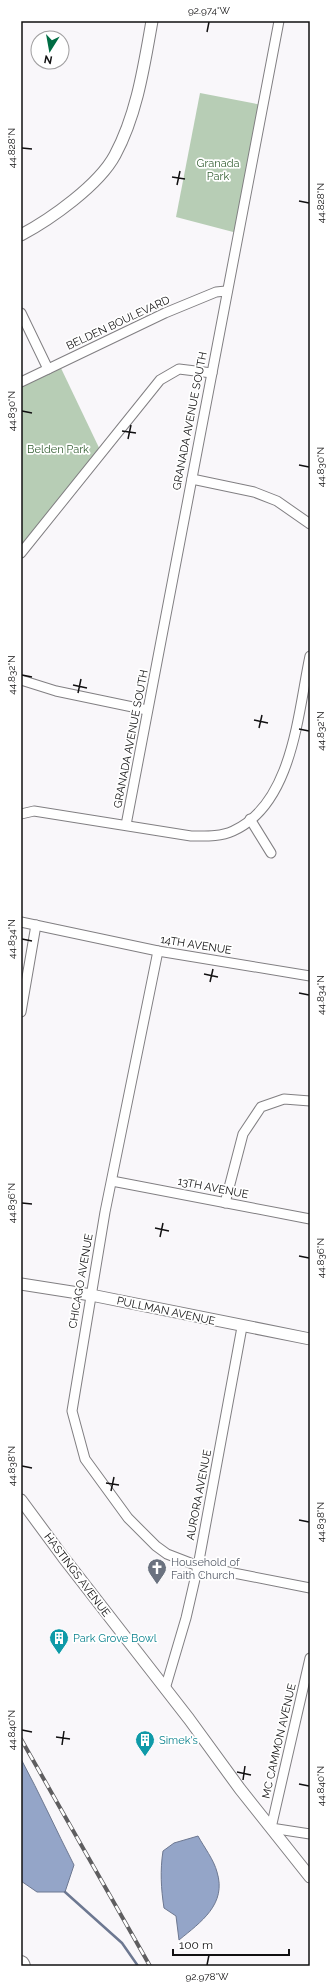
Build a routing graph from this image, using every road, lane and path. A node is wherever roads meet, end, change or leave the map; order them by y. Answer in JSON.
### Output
{"nodes":[{"id":1,"x":152,"y":21,"type":"edge"},
{"id":2,"x":279,"y":21,"type":"edge"},
{"id":3,"x":21,"y":235,"type":"edge"},
{"id":4,"x":226,"y":292,"type":"junction"},
{"id":5,"x":21,"y":312,"type":"edge"},
{"id":6,"x":48,"y":369,"type":"junction"},
{"id":7,"x":212,"y":373,"type":"junction"},
{"id":8,"x":21,"y":382,"type":"edge"},
{"id":9,"x":192,"y":479,"type":"junction"},
{"id":10,"x":310,"y":524,"type":"edge"},
{"id":11,"x":21,"y":553,"type":"edge"},
{"id":12,"x":310,"y":656,"type":"edge"},
{"id":13,"x":21,"y":680,"type":"edge"},
{"id":14,"x":147,"y":710,"type":"junction"},
{"id":15,"x":21,"y":814,"type":"edge"},
{"id":16,"x":250,"y":819,"type":"junction"},
{"id":17,"x":126,"y":825,"type":"junction"},
{"id":18,"x":271,"y":853,"type":"dead end"},
{"id":19,"x":21,"y":922,"type":"edge"},
{"id":20,"x":36,"y":925,"type":"junction"},
{"id":21,"x":158,"y":952,"type":"junction"},
{"id":22,"x":310,"y":976,"type":"edge"},
{"id":23,"x":21,"y":1012,"type":"edge"},
{"id":24,"x":310,"y":1101,"type":"edge"},
{"id":25,"x":112,"y":1181,"type":"junction"},
{"id":26,"x":226,"y":1203,"type":"junction"},
{"id":27,"x":310,"y":1219,"type":"edge"},
{"id":28,"x":21,"y":1284,"type":"edge"},
{"id":29,"x":91,"y":1295,"type":"junction"},
{"id":30,"x":242,"y":1327,"type":"junction"},
{"id":31,"x":310,"y":1339,"type":"edge"},
{"id":32,"x":21,"y":1500,"type":"edge"},
{"id":33,"x":198,"y":1566,"type":"junction"},
{"id":34,"x":310,"y":1588,"type":"edge"},
{"id":35,"x":310,"y":1658,"type":"edge"},
{"id":36,"x":165,"y":1689,"type":"junction"},
{"id":37,"x":271,"y":1828,"type":"junction"},
{"id":38,"x":310,"y":1834,"type":"edge"},
{"id":39,"x":310,"y":1877,"type":"edge"}],
"edges":[{"from":1,"to":3,"type":"street"},
{"from":2,"to":4,"type":"street","name":"GRANADA AVENUE SOUTH"},
{"from":4,"to":6,"type":"street","name":"BELDEN BOULEVARD"},
{"from":4,"to":7,"type":"street","name":"GRANADA AVENUE SOUTH"},
{"from":5,"to":6,"type":"street"},
{"from":6,"to":8,"type":"street","name":"BELDEN BOULEVARD"},
{"from":7,"to":9,"type":"street","name":"GRANADA AVENUE SOUTH"},
{"from":7,"to":11,"type":"street"},
{"from":9,"to":10,"type":"street"},
{"from":9,"to":14,"type":"street","name":"GRANADA AVENUE SOUTH"},
{"from":12,"to":16,"type":"street"},
{"from":13,"to":14,"type":"street"},
{"from":14,"to":17,"type":"street","name":"GRANADA AVENUE SOUTH"},
{"from":15,"to":17,"type":"street"},
{"from":16,"to":17,"type":"street"},
{"from":16,"to":18,"type":"street"},
{"from":19,"to":20,"type":"street","name":"14TH AVENUE"},
{"from":20,"to":21,"type":"street","name":"14TH AVENUE"},
{"from":20,"to":23,"type":"street"},
{"from":21,"to":22,"type":"street","name":"14TH AVENUE"},
{"from":21,"to":25,"type":"street","name":"CHICAGO AVENUE"},
{"from":24,"to":26,"type":"street"},
{"from":25,"to":26,"type":"street","name":"13TH AVENUE"},
{"from":25,"to":29,"type":"street","name":"CHICAGO AVENUE"},
{"from":26,"to":27,"type":"street","name":"13TH AVENUE"},
{"from":28,"to":29,"type":"street","name":"PULLMAN AVENUE"},
{"from":29,"to":30,"type":"street","name":"PULLMAN AVENUE"},
{"from":29,"to":33,"type":"street","name":"CHICAGO AVENUE"},
{"from":30,"to":31,"type":"street","name":"PULLMAN AVENUE"},
{"from":30,"to":33,"type":"street","name":"AURORA AVENUE"},
{"from":32,"to":36,"type":"street","name":"HASTINGS AVENUE"},
{"from":33,"to":34,"type":"street","name":"CHICAGO AVENUE"},
{"from":33,"to":36,"type":"street","name":"AURORA AVENUE"},
{"from":35,"to":37,"type":"street","name":"MC CAMMON AVENUE"},
{"from":36,"to":37,"type":"street","name":"HASTINGS AVENUE"},
{"from":37,"to":38,"type":"street"},
{"from":37,"to":39,"type":"street","name":"HASTINGS AVENUE"}]}
